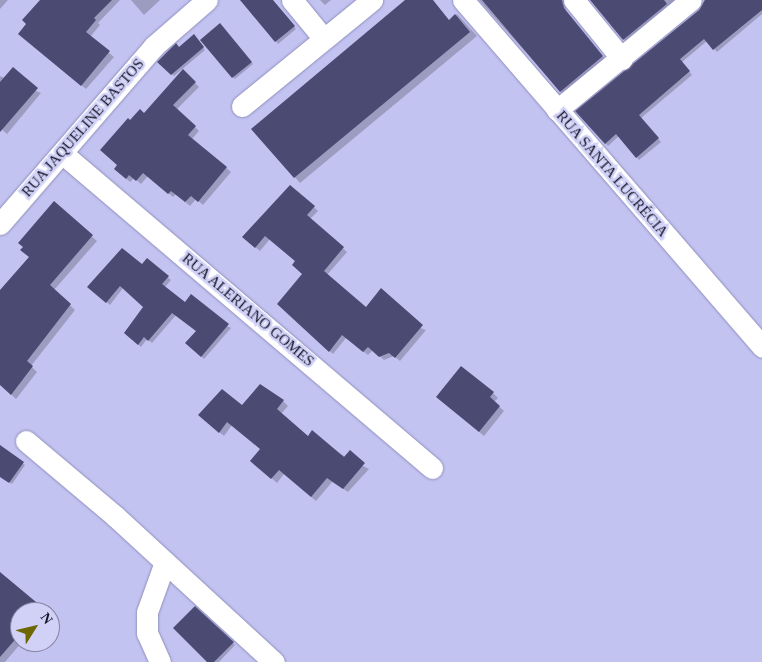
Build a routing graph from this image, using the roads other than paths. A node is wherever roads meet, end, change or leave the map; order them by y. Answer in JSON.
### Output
{"nodes":[{"id":1,"x":207,"y":0,"type":"edge"},
{"id":2,"x":292,"y":0,"type":"edge"},
{"id":3,"x":372,"y":0,"type":"edge"},
{"id":4,"x":463,"y":0,"type":"edge"},
{"id":5,"x":574,"y":0,"type":"edge"},
{"id":6,"x":686,"y":1,"type":"edge"},
{"id":7,"x":324,"y":40,"type":"junction"},
{"id":8,"x":622,"y":59,"type":"junction"},
{"id":9,"x":242,"y":106,"type":"dead end"},
{"id":10,"x":557,"y":110,"type":"junction"},
{"id":11,"x":62,"y":153,"type":"junction"},
{"id":12,"x":0,"y":224,"type":"edge"},
{"id":13,"x":762,"y":347,"type":"edge"},
{"id":14,"x":26,"y":441,"type":"dead end"},
{"id":15,"x":432,"y":468,"type":"dead end"},
{"id":16,"x":166,"y":562,"type":"junction"},
{"id":17,"x":160,"y":662,"type":"edge"},
{"id":18,"x":274,"y":662,"type":"edge"}],
"edges":[{"from":1,"to":11,"type":"street","name":"RUA JAQUELINE BASTOS"},
{"from":2,"to":7,"type":"street"},
{"from":3,"to":7,"type":"street"},
{"from":4,"to":10,"type":"street","name":"RUA SANTA LUCRÉCIA"},
{"from":5,"to":8,"type":"street"},
{"from":6,"to":8,"type":"street"},
{"from":7,"to":9,"type":"street"},
{"from":8,"to":10,"type":"street"},
{"from":10,"to":13,"type":"street","name":"RUA SANTA LUCRÉCIA"},
{"from":11,"to":12,"type":"street","name":"RUA JAQUELINE BASTOS"},
{"from":11,"to":15,"type":"street","name":"RUA ALERIANO GOMES"},
{"from":14,"to":16,"type":"street"},
{"from":16,"to":17,"type":"street"},
{"from":16,"to":18,"type":"street"}]}
